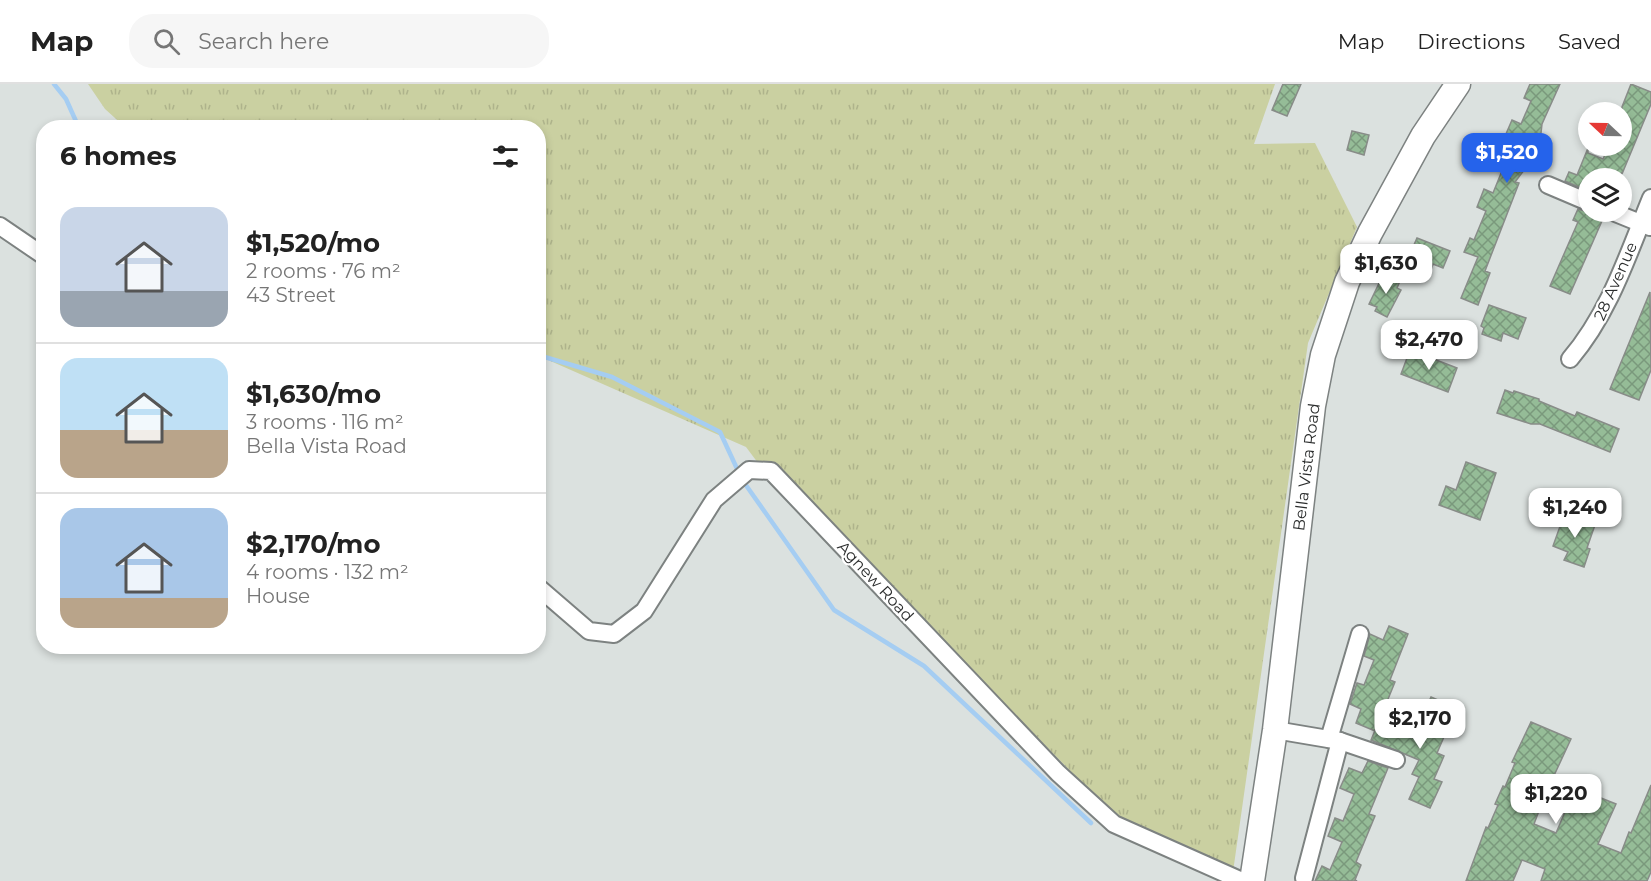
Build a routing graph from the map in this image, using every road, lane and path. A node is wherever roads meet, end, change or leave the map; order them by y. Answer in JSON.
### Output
{"nodes":[{"id":1,"x":1458,"y":84,"type":"edge"},
{"id":2,"x":1548,"y":185,"type":"dead end"},
{"id":3,"x":1578,"y":198,"type":"edge"},
{"id":4,"x":1651,"y":198,"type":"edge"},
{"id":5,"x":1632,"y":219,"type":"edge"},
{"id":6,"x":1646,"y":225,"type":"edge"},
{"id":7,"x":0,"y":226,"type":"edge"},
{"id":8,"x":36,"y":251,"type":"edge"},
{"id":9,"x":1570,"y":359,"type":"dead end"},
{"id":10,"x":546,"y":594,"type":"edge"},
{"id":11,"x":1360,"y":634,"type":"dead end"},
{"id":12,"x":1275,"y":730,"type":"junction"},
{"id":13,"x":1334,"y":740,"type":"junction"},
{"id":14,"x":1396,"y":760,"type":"dead end"},
{"id":15,"x":1304,"y":878,"type":"dead end"},
{"id":16,"x":1242,"y":881,"type":"edge"},
{"id":17,"x":1252,"y":881,"type":"edge"}],
"edges":[{"from":1,"to":12,"type":"street","name":"Bella Vista Road"},
{"from":2,"to":3,"type":"street"},
{"from":4,"to":6,"type":"street","name":"28 Avenue"},
{"from":5,"to":6,"type":"street"},
{"from":6,"to":9,"type":"street","name":"28 Avenue"},
{"from":7,"to":8,"type":"street"},
{"from":10,"to":16,"type":"street","name":"Agnew Road"},
{"from":11,"to":13,"type":"street"},
{"from":12,"to":13,"type":"street"},
{"from":12,"to":17,"type":"street","name":"Bella Vista Road"},
{"from":13,"to":14,"type":"street"},
{"from":13,"to":15,"type":"street"}]}
